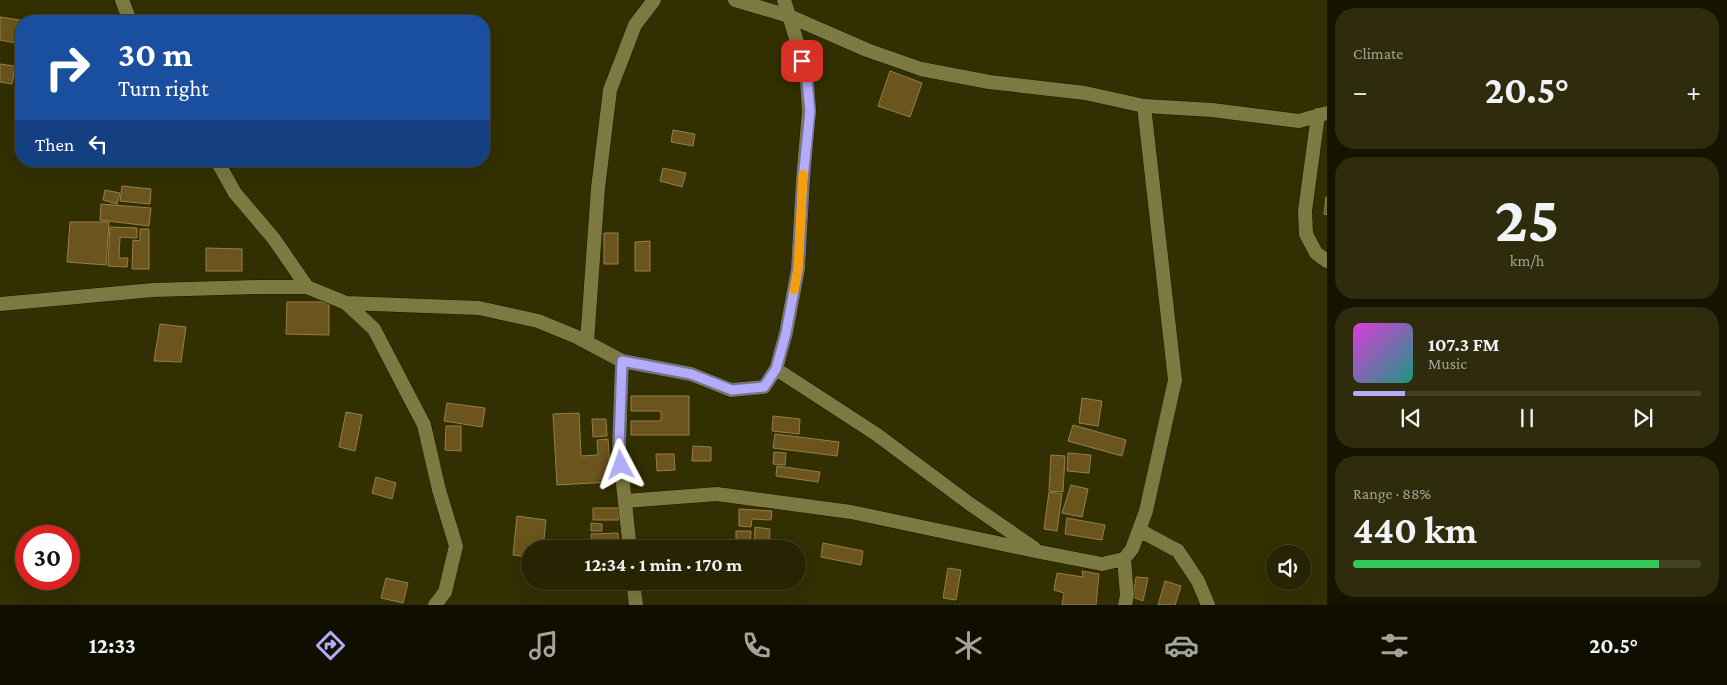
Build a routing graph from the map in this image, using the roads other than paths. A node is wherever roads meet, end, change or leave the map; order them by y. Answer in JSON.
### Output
{"nodes":[{"id":1,"x":122,"y":0,"type":"edge"},
{"id":2,"x":654,"y":0,"type":"edge"},
{"id":3,"x":735,"y":0,"type":"edge"},
{"id":4,"x":784,"y":0,"type":"edge"},
{"id":5,"x":128,"y":15,"type":"edge"},
{"id":6,"x":789,"y":16,"type":"junction"},
{"id":7,"x":1144,"y":106,"type":"junction"},
{"id":8,"x":1323,"y":114,"type":"edge"},
{"id":9,"x":220,"y":167,"type":"edge"},
{"id":10,"x":1327,"y":261,"type":"edge"},
{"id":11,"x":307,"y":287,"type":"junction"},
{"id":12,"x":346,"y":303,"type":"junction"},
{"id":13,"x":0,"y":304,"type":"edge"},
{"id":14,"x":587,"y":342,"type":"junction"},
{"id":15,"x":622,"y":361,"type":"junction"},
{"id":16,"x":776,"y":369,"type":"junction"},
{"id":17,"x":625,"y":500,"type":"junction"},
{"id":18,"x":1139,"y":530,"type":"junction"},
{"id":19,"x":629,"y":540,"type":"edge"},
{"id":20,"x":1040,"y":552,"type":"junction"},
{"id":21,"x":1124,"y":559,"type":"junction"},
{"id":22,"x":634,"y":590,"type":"edge"},
{"id":23,"x":435,"y":605,"type":"edge"},
{"id":24,"x":636,"y":605,"type":"edge"},
{"id":25,"x":1125,"y":605,"type":"edge"},
{"id":26,"x":1208,"y":605,"type":"edge"}],
"edges":[{"from":1,"to":5,"type":"street"},
{"from":2,"to":14,"type":"street"},
{"from":3,"to":6,"type":"street"},
{"from":4,"to":6,"type":"street"},
{"from":6,"to":7,"type":"street"},
{"from":6,"to":16,"type":"street"},
{"from":7,"to":8,"type":"street"},
{"from":7,"to":18,"type":"street"},
{"from":8,"to":10,"type":"street"},
{"from":9,"to":11,"type":"street"},
{"from":11,"to":12,"type":"street"},
{"from":11,"to":13,"type":"street"},
{"from":12,"to":14,"type":"street"},
{"from":12,"to":23,"type":"street"},
{"from":14,"to":15,"type":"street"},
{"from":15,"to":16,"type":"street"},
{"from":15,"to":17,"type":"street"},
{"from":16,"to":20,"type":"street"},
{"from":17,"to":19,"type":"street"},
{"from":17,"to":20,"type":"street"},
{"from":18,"to":21,"type":"street"},
{"from":18,"to":26,"type":"street"},
{"from":20,"to":21,"type":"street"},
{"from":21,"to":25,"type":"street"},
{"from":22,"to":24,"type":"street"}]}
